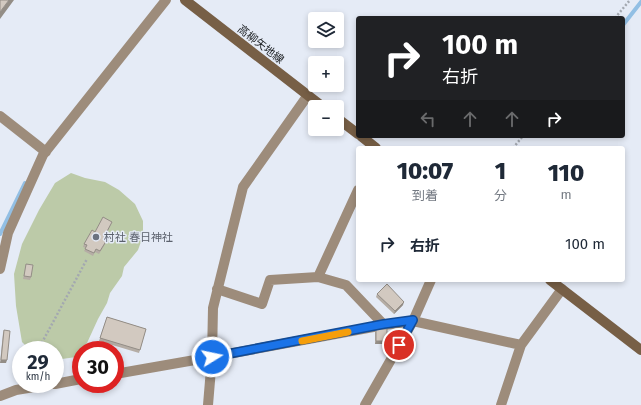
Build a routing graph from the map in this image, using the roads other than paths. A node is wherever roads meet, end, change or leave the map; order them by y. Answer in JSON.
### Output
{"nodes":[{"id":1,"x":166,"y":0,"type":"edge"},
{"id":2,"x":185,"y":0,"type":"edge"},
{"id":3,"x":308,"y":95,"type":"junction"},
{"id":4,"x":314,"y":100,"type":"edge"},
{"id":5,"x":0,"y":116,"type":"edge"},
{"id":6,"x":344,"y":123,"type":"edge"},
{"id":7,"x":356,"y":132,"type":"edge"},
{"id":8,"x":364,"y":138,"type":"edge"},
{"id":9,"x":374,"y":146,"type":"edge"},
{"id":10,"x":46,"y":152,"type":"junction"},
{"id":11,"x":356,"y":194,"type":"edge"},
{"id":12,"x":0,"y":269,"type":"edge"},
{"id":13,"x":318,"y":277,"type":"junction"},
{"id":14,"x":430,"y":282,"type":"edge"},
{"id":15,"x":553,"y":282,"type":"edge"},
{"id":16,"x":217,"y":289,"type":"junction"},
{"id":17,"x":562,"y":289,"type":"junction"},
{"id":18,"x":413,"y":320,"type":"junction"},
{"id":19,"x":384,"y":324,"type":"junction"},
{"id":20,"x":521,"y":346,"type":"junction"},
{"id":21,"x":641,"y":350,"type":"edge"},
{"id":22,"x":212,"y":357,"type":"junction"},
{"id":23,"x":124,"y":372,"type":"edge"},
{"id":24,"x":12,"y":392,"type":"edge"},
{"id":25,"x":0,"y":396,"type":"edge"},
{"id":26,"x":208,"y":405,"type":"edge"},
{"id":27,"x":364,"y":405,"type":"edge"},
{"id":28,"x":501,"y":405,"type":"edge"}],
"edges":[{"from":1,"to":10,"type":"street"},
{"from":2,"to":3,"type":"main road","name":"高柳矢地線"},
{"from":3,"to":4,"type":"main road","name":"高柳矢地線"},
{"from":3,"to":16,"type":"street"},
{"from":5,"to":10,"type":"street"},
{"from":6,"to":7,"type":"main road"},
{"from":8,"to":9,"type":"main road"},
{"from":10,"to":12,"type":"street"},
{"from":11,"to":13,"type":"street"},
{"from":13,"to":16,"type":"street"},
{"from":13,"to":19,"type":"street"},
{"from":14,"to":18,"type":"street"},
{"from":15,"to":17,"type":"main road"},
{"from":16,"to":22,"type":"street"},
{"from":17,"to":20,"type":"street"},
{"from":17,"to":21,"type":"main road"},
{"from":18,"to":19,"type":"street"},
{"from":18,"to":20,"type":"street"},
{"from":18,"to":27,"type":"street"},
{"from":19,"to":22,"type":"street"},
{"from":20,"to":28,"type":"street"},
{"from":22,"to":23,"type":"street"},
{"from":22,"to":26,"type":"street"},
{"from":24,"to":25,"type":"street"}]}
